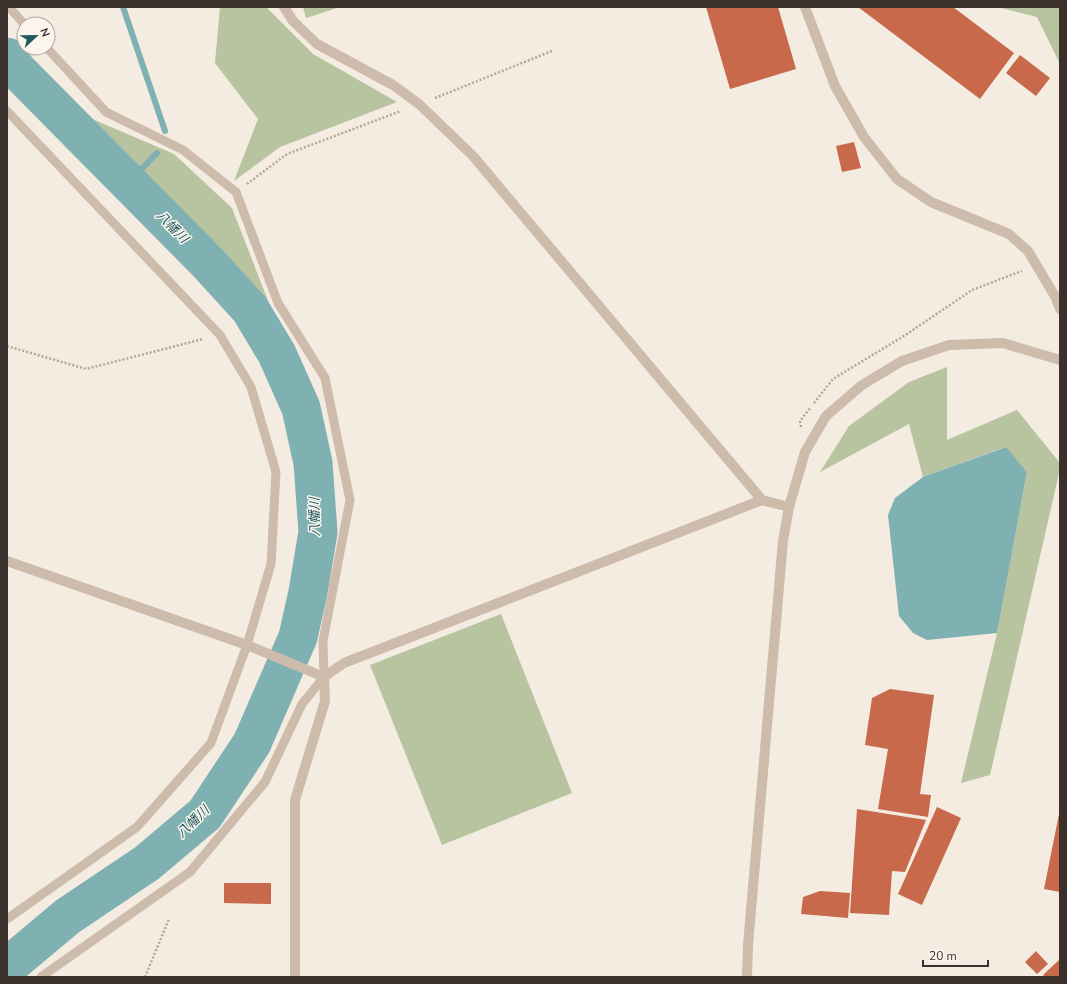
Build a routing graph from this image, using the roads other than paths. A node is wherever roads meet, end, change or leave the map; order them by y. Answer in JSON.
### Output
{"nodes":[{"id":1,"x":9,"y":7,"type":"edge"},
{"id":2,"x":284,"y":7,"type":"edge"},
{"id":3,"x":805,"y":7,"type":"edge"},
{"id":4,"x":17,"y":16,"type":"edge"},
{"id":5,"x":54,"y":56,"type":"edge"},
{"id":6,"x":7,"y":111,"type":"edge"},
{"id":7,"x":1060,"y":309,"type":"edge"},
{"id":8,"x":1060,"y":360,"type":"edge"},
{"id":9,"x":762,"y":500,"type":"junction"},
{"id":10,"x":789,"y":507,"type":"junction"},
{"id":11,"x":7,"y":561,"type":"edge"},
{"id":12,"x":247,"y":645,"type":"junction"},
{"id":13,"x":324,"y":677,"type":"junction"},
{"id":14,"x":7,"y":919,"type":"edge"},
{"id":15,"x":41,"y":977,"type":"edge"},
{"id":16,"x":295,"y":977,"type":"edge"},
{"id":17,"x":747,"y":977,"type":"edge"}],
"edges":[{"from":1,"to":4,"type":"lane"},
{"from":2,"to":9,"type":"street"},
{"from":3,"to":7,"type":"street"},
{"from":5,"to":13,"type":"lane"},
{"from":6,"to":12,"type":"lane"},
{"from":8,"to":10,"type":"street"},
{"from":9,"to":10,"type":"street"},
{"from":9,"to":13,"type":"street"},
{"from":10,"to":17,"type":"street"},
{"from":11,"to":12,"type":"street"},
{"from":12,"to":13,"type":"street"},
{"from":12,"to":14,"type":"lane"},
{"from":13,"to":15,"type":"lane"},
{"from":13,"to":16,"type":"street"}]}
